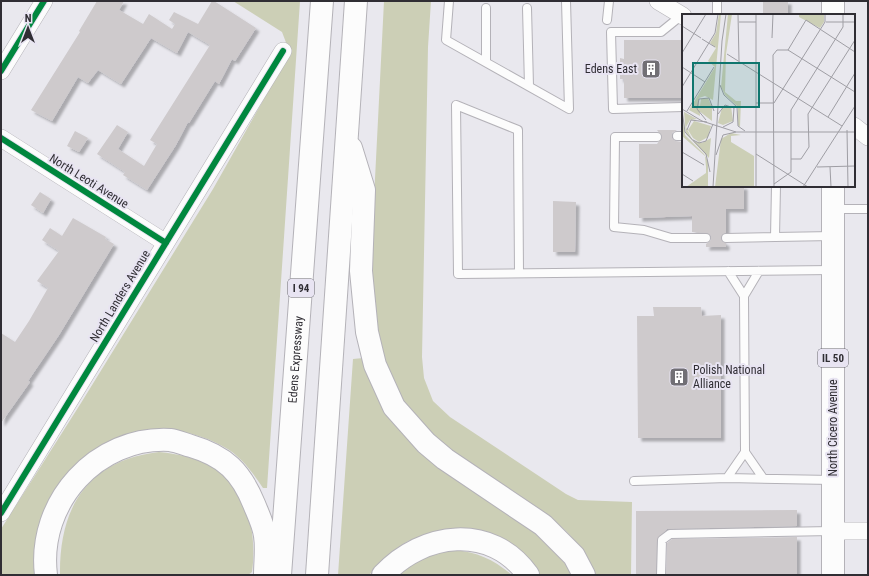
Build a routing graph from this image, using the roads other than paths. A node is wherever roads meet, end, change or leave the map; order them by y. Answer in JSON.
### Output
{"nodes":[{"id":1,"x":44,"y":1,"type":"edge"},
{"id":2,"x":322,"y":1,"type":"edge"},
{"id":3,"x":356,"y":1,"type":"edge"},
{"id":4,"x":449,"y":1,"type":"edge"},
{"id":5,"x":566,"y":1,"type":"edge"},
{"id":6,"x":609,"y":1,"type":"edge"},
{"id":7,"x":658,"y":1,"type":"edge"},
{"id":8,"x":716,"y":1,"type":"edge"},
{"id":9,"x":833,"y":1,"type":"edge"},
{"id":10,"x":486,"y":8,"type":"dead end"},
{"id":11,"x":527,"y":8,"type":"dead end"},
{"id":12,"x":717,"y":14,"type":"edge"},
{"id":13,"x":833,"y":14,"type":"edge"},
{"id":14,"x":682,"y":15,"type":"edge"},
{"id":15,"x":682,"y":17,"type":"edge"},
{"id":16,"x":607,"y":20,"type":"dead end"},
{"id":17,"x":283,"y":51,"type":"dead end"},
{"id":18,"x":486,"y":62,"type":"junction"},
{"id":19,"x":1,"y":71,"type":"edge"},
{"id":20,"x":529,"y":86,"type":"junction"},
{"id":21,"x":682,"y":107,"type":"edge"},
{"id":22,"x":855,"y":127,"type":"edge"},
{"id":23,"x":347,"y":132,"type":"junction"},
{"id":24,"x":657,"y":137,"type":"dead end"},
{"id":25,"x":868,"y":137,"type":"edge"},
{"id":26,"x":1,"y":138,"type":"edge"},
{"id":27,"x":776,"y":187,"type":"edge"},
{"id":28,"x":833,"y":187,"type":"edge"},
{"id":29,"x":833,"y":209,"type":"junction"},
{"id":30,"x":868,"y":209,"type":"edge"},
{"id":31,"x":833,"y":236,"type":"junction"},
{"id":32,"x":775,"y":237,"type":"junction"},
{"id":33,"x":706,"y":238,"type":"dead end"},
{"id":34,"x":726,"y":238,"type":"dead end"},
{"id":35,"x":166,"y":243,"type":"junction"},
{"id":36,"x":759,"y":270,"type":"junction"},
{"id":37,"x":833,"y":270,"type":"junction"},
{"id":38,"x":728,"y":271,"type":"junction"},
{"id":39,"x":519,"y":273,"type":"junction"},
{"id":40,"x":744,"y":296,"type":"junction"},
{"id":41,"x":745,"y":452,"type":"junction"},
{"id":42,"x":727,"y":478,"type":"junction"},
{"id":43,"x":763,"y":478,"type":"junction"},
{"id":44,"x":833,"y":480,"type":"junction"},
{"id":45,"x":634,"y":481,"type":"dead end"},
{"id":46,"x":1,"y":513,"type":"edge"},
{"id":47,"x":868,"y":530,"type":"edge"},
{"id":48,"x":833,"y":531,"type":"junction"},
{"id":49,"x":46,"y":575,"type":"edge"},
{"id":50,"x":265,"y":575,"type":"edge"},
{"id":51,"x":280,"y":575,"type":"edge"},
{"id":52,"x":317,"y":575,"type":"edge"},
{"id":53,"x":383,"y":575,"type":"edge"},
{"id":54,"x":528,"y":575,"type":"edge"},
{"id":55,"x":584,"y":575,"type":"edge"},
{"id":56,"x":661,"y":575,"type":"edge"},
{"id":57,"x":833,"y":575,"type":"edge"}],
"edges":[{"from":1,"to":19,"type":"street"},
{"from":2,"to":51,"type":"main road","name":"Edens Expressway","number":"I 94"},
{"from":3,"to":23,"type":"main road"},
{"from":4,"to":18,"type":"lane"},
{"from":5,"to":20,"type":"lane"},
{"from":6,"to":16,"type":"lane"},
{"from":7,"to":14,"type":"street"},
{"from":8,"to":12,"type":"lane"},
{"from":9,"to":13,"type":"main road"},
{"from":10,"to":18,"type":"lane"},
{"from":11,"to":20,"type":"lane"},
{"from":15,"to":21,"type":"lane"},
{"from":17,"to":35,"type":"street","name":"North Landers Avenue"},
{"from":18,"to":20,"type":"lane"},
{"from":22,"to":25,"type":"street"},
{"from":23,"to":52,"type":"main road"},
{"from":23,"to":55,"type":"main road"},
{"from":24,"to":33,"type":"lane"},
{"from":26,"to":35,"type":"street","name":"North Leoti Avenue"},
{"from":27,"to":32,"type":"lane"},
{"from":28,"to":29,"type":"main road","name":"North Cicero Avenue","number":"IL 50"},
{"from":29,"to":30,"type":"lane"},
{"from":29,"to":31,"type":"main road","name":"North Cicero Avenue","number":"IL 50"},
{"from":31,"to":32,"type":"lane"},
{"from":31,"to":37,"type":"main road","name":"North Cicero Avenue","number":"IL 50"},
{"from":32,"to":34,"type":"lane"},
{"from":35,"to":46,"type":"street","name":"North Landers Avenue"},
{"from":36,"to":37,"type":"lane"},
{"from":36,"to":38,"type":"lane"},
{"from":36,"to":40,"type":"lane"},
{"from":37,"to":44,"type":"main road","name":"North Cicero Avenue","number":"IL 50"},
{"from":38,"to":39,"type":"lane"},
{"from":38,"to":40,"type":"lane"},
{"from":39,"to":39,"type":"lane"},
{"from":40,"to":41,"type":"lane"},
{"from":41,"to":42,"type":"lane"},
{"from":41,"to":43,"type":"lane"},
{"from":42,"to":43,"type":"lane"},
{"from":42,"to":45,"type":"lane"},
{"from":43,"to":44,"type":"lane"},
{"from":44,"to":48,"type":"main road","name":"North Cicero Avenue","number":"IL 50"},
{"from":47,"to":48,"type":"street"},
{"from":48,"to":56,"type":"lane"},
{"from":48,"to":57,"type":"main road","name":"North Cicero Avenue","number":"IL 50"},
{"from":49,"to":50,"type":"main road"},
{"from":53,"to":54,"type":"main road"}]}
